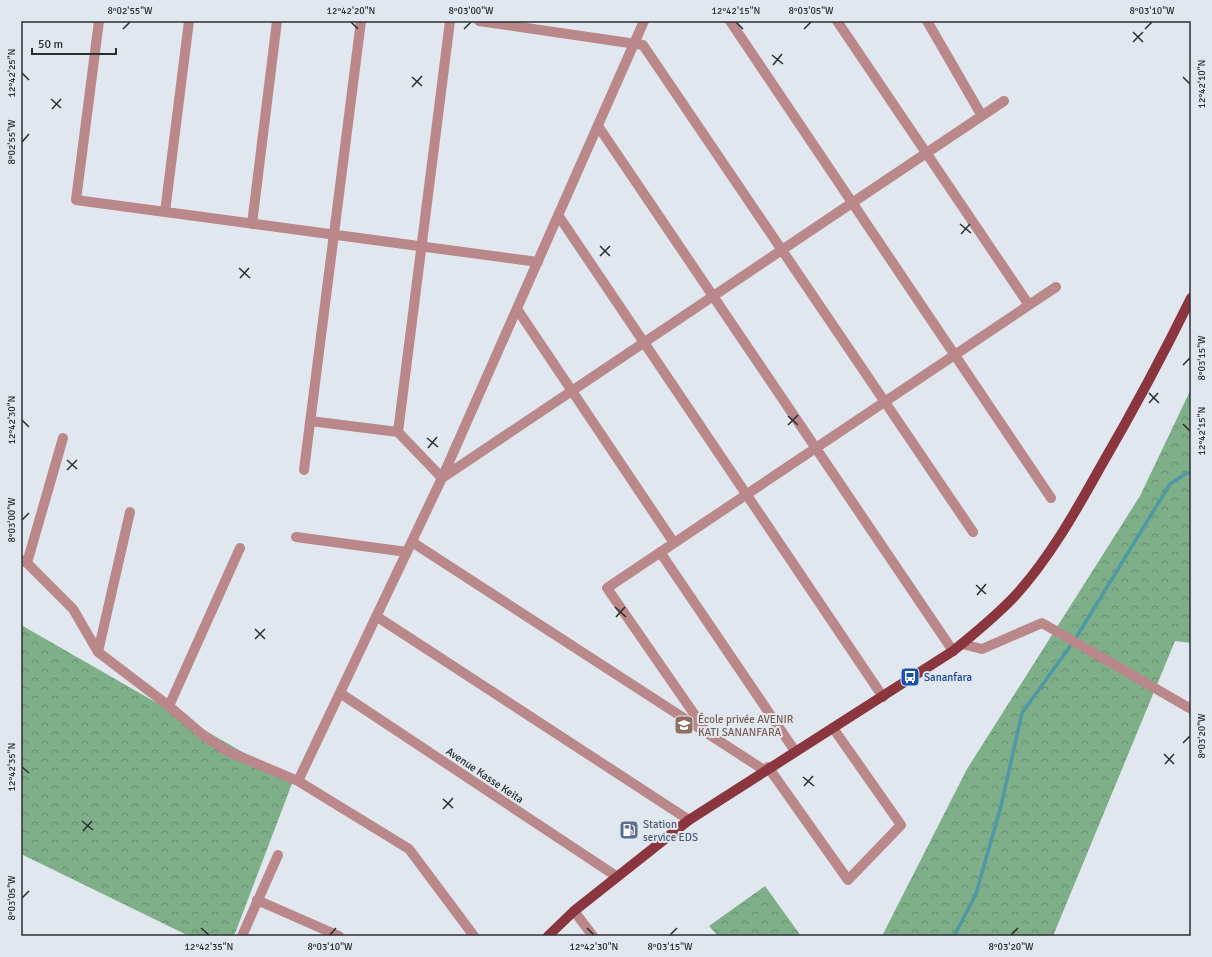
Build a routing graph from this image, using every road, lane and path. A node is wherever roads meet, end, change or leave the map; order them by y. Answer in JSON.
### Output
{"nodes":[{"id":1,"x":99,"y":21,"type":"edge"},
{"id":2,"x":189,"y":21,"type":"edge"},
{"id":3,"x":277,"y":21,"type":"edge"},
{"id":4,"x":361,"y":21,"type":"edge"},
{"id":5,"x":450,"y":21,"type":"edge"},
{"id":6,"x":479,"y":21,"type":"edge"},
{"id":7,"x":644,"y":21,"type":"edge"},
{"id":8,"x":730,"y":21,"type":"edge"},
{"id":9,"x":836,"y":21,"type":"edge"},
{"id":10,"x":927,"y":21,"type":"edge"},
{"id":11,"x":635,"y":42,"type":"junction"},
{"id":12,"x":1004,"y":101,"type":"dead end"},
{"id":13,"x":982,"y":116,"type":"junction"},
{"id":14,"x":598,"y":126,"type":"junction"},
{"id":15,"x":926,"y":153,"type":"junction"},
{"id":16,"x":852,"y":204,"type":"junction"},
{"id":17,"x":165,"y":212,"type":"junction"},
{"id":18,"x":558,"y":215,"type":"junction"},
{"id":19,"x":252,"y":224,"type":"junction"},
{"id":20,"x":334,"y":234,"type":"junction"},
{"id":21,"x":422,"y":246,"type":"junction"},
{"id":22,"x":782,"y":250,"type":"junction"},
{"id":23,"x":538,"y":262,"type":"junction"},
{"id":24,"x":1056,"y":287,"type":"dead end"},
{"id":25,"x":713,"y":296,"type":"junction"},
{"id":26,"x":1191,"y":298,"type":"edge"},
{"id":27,"x":1028,"y":305,"type":"junction"},
{"id":28,"x":517,"y":309,"type":"junction"},
{"id":29,"x":644,"y":343,"type":"junction"},
{"id":30,"x":954,"y":355,"type":"junction"},
{"id":31,"x":572,"y":391,"type":"junction"},
{"id":32,"x":885,"y":402,"type":"junction"},
{"id":33,"x":310,"y":421,"type":"junction"},
{"id":34,"x":398,"y":432,"type":"junction"},
{"id":35,"x":63,"y":438,"type":"dead end"},
{"id":36,"x":816,"y":448,"type":"junction"},
{"id":37,"x":304,"y":470,"type":"dead end"},
{"id":38,"x":442,"y":478,"type":"junction"},
{"id":39,"x":746,"y":494,"type":"junction"},
{"id":40,"x":1051,"y":498,"type":"dead end"},
{"id":41,"x":130,"y":512,"type":"dead end"},
{"id":42,"x":973,"y":532,"type":"dead end"},
{"id":43,"x":296,"y":537,"type":"dead end"},
{"id":44,"x":412,"y":542,"type":"junction"},
{"id":45,"x":674,"y":543,"type":"junction"},
{"id":46,"x":240,"y":548,"type":"dead end"},
{"id":47,"x":407,"y":552,"type":"junction"},
{"id":48,"x":660,"y":552,"type":"junction"},
{"id":49,"x":24,"y":561,"type":"edge"},
{"id":50,"x":376,"y":616,"type":"junction"},
{"id":51,"x":962,"y":644,"type":"junction"},
{"id":52,"x":953,"y":651,"type":"junction"},
{"id":53,"x":98,"y":652,"type":"junction"},
{"id":54,"x":340,"y":693,"type":"junction"},
{"id":55,"x":883,"y":697,"type":"junction"},
{"id":56,"x":169,"y":706,"type":"junction"},
{"id":57,"x":1191,"y":709,"type":"edge"},
{"id":58,"x":833,"y":728,"type":"junction"},
{"id":59,"x":708,"y":734,"type":"junction"},
{"id":60,"x":795,"y":751,"type":"junction"},
{"id":61,"x":766,"y":769,"type":"junction"},
{"id":62,"x":298,"y":781,"type":"junction"},
{"id":63,"x":689,"y":820,"type":"junction"},
{"id":64,"x":278,"y":854,"type":"dead end"},
{"id":65,"x":616,"y":876,"type":"junction"},
{"id":66,"x":257,"y":900,"type":"junction"},
{"id":67,"x":574,"y":911,"type":"junction"},
{"id":68,"x":242,"y":936,"type":"edge"},
{"id":69,"x":339,"y":936,"type":"edge"},
{"id":70,"x":474,"y":936,"type":"edge"},
{"id":71,"x":548,"y":936,"type":"edge"},
{"id":72,"x":593,"y":936,"type":"edge"}],
"edges":[{"from":1,"to":17,"type":"street"},
{"from":2,"to":17,"type":"street"},
{"from":3,"to":19,"type":"street"},
{"from":4,"to":20,"type":"street"},
{"from":5,"to":21,"type":"street"},
{"from":6,"to":11,"type":"street"},
{"from":7,"to":11,"type":"street"},
{"from":8,"to":16,"type":"street"},
{"from":9,"to":15,"type":"street"},
{"from":10,"to":13,"type":"street"},
{"from":11,"to":14,"type":"street"},
{"from":11,"to":22,"type":"street"},
{"from":12,"to":13,"type":"street"},
{"from":13,"to":15,"type":"street"},
{"from":14,"to":18,"type":"street"},
{"from":14,"to":25,"type":"street"},
{"from":15,"to":16,"type":"street"},
{"from":15,"to":27,"type":"street"},
{"from":16,"to":22,"type":"street"},
{"from":16,"to":30,"type":"street"},
{"from":17,"to":19,"type":"street"},
{"from":18,"to":23,"type":"street"},
{"from":18,"to":29,"type":"street"},
{"from":19,"to":20,"type":"street"},
{"from":20,"to":21,"type":"street"},
{"from":20,"to":33,"type":"street"},
{"from":21,"to":23,"type":"street"},
{"from":21,"to":34,"type":"street"},
{"from":22,"to":25,"type":"street"},
{"from":22,"to":32,"type":"street"},
{"from":23,"to":28,"type":"street"},
{"from":24,"to":27,"type":"street"},
{"from":25,"to":29,"type":"street"},
{"from":25,"to":36,"type":"street"},
{"from":26,"to":51,"type":"main road"},
{"from":27,"to":30,"type":"street"},
{"from":28,"to":31,"type":"street"},
{"from":28,"to":38,"type":"street"},
{"from":29,"to":31,"type":"street"},
{"from":29,"to":39,"type":"street"},
{"from":30,"to":32,"type":"street"},
{"from":30,"to":40,"type":"street"},
{"from":31,"to":38,"type":"street"},
{"from":31,"to":45,"type":"street"},
{"from":32,"to":36,"type":"street"},
{"from":32,"to":42,"type":"street"},
{"from":33,"to":34,"type":"street"},
{"from":33,"to":37,"type":"street"},
{"from":34,"to":38,"type":"street"},
{"from":35,"to":49,"type":"street"},
{"from":36,"to":39,"type":"street"},
{"from":36,"to":52,"type":"street"},
{"from":38,"to":44,"type":"street"},
{"from":39,"to":45,"type":"street"},
{"from":39,"to":55,"type":"street"},
{"from":41,"to":53,"type":"street"},
{"from":43,"to":47,"type":"street"},
{"from":44,"to":47,"type":"street"},
{"from":44,"to":59,"type":"street"},
{"from":45,"to":48,"type":"street"},
{"from":46,"to":56,"type":"street"},
{"from":47,"to":50,"type":"street"},
{"from":48,"to":59,"type":"street"},
{"from":48,"to":60,"type":"street"},
{"from":49,"to":53,"type":"street"},
{"from":50,"to":54,"type":"street"},
{"from":50,"to":63,"type":"street"},
{"from":51,"to":52,"type":"main road"},
{"from":51,"to":57,"type":"street"},
{"from":52,"to":55,"type":"main road"},
{"from":53,"to":56,"type":"street"},
{"from":54,"to":62,"type":"street"},
{"from":54,"to":65,"type":"street","name":"Avenue Kasse Keita"},
{"from":55,"to":58,"type":"main road"},
{"from":56,"to":62,"type":"street"},
{"from":58,"to":60,"type":"main road"},
{"from":58,"to":61,"type":"street"},
{"from":59,"to":61,"type":"street"},
{"from":60,"to":61,"type":"main road"},
{"from":61,"to":63,"type":"main road"},
{"from":62,"to":70,"type":"street"},
{"from":63,"to":65,"type":"main road"},
{"from":64,"to":66,"type":"street"},
{"from":65,"to":67,"type":"main road"},
{"from":66,"to":68,"type":"street"},
{"from":66,"to":69,"type":"street"},
{"from":67,"to":71,"type":"main road"},
{"from":67,"to":72,"type":"street"}]}
